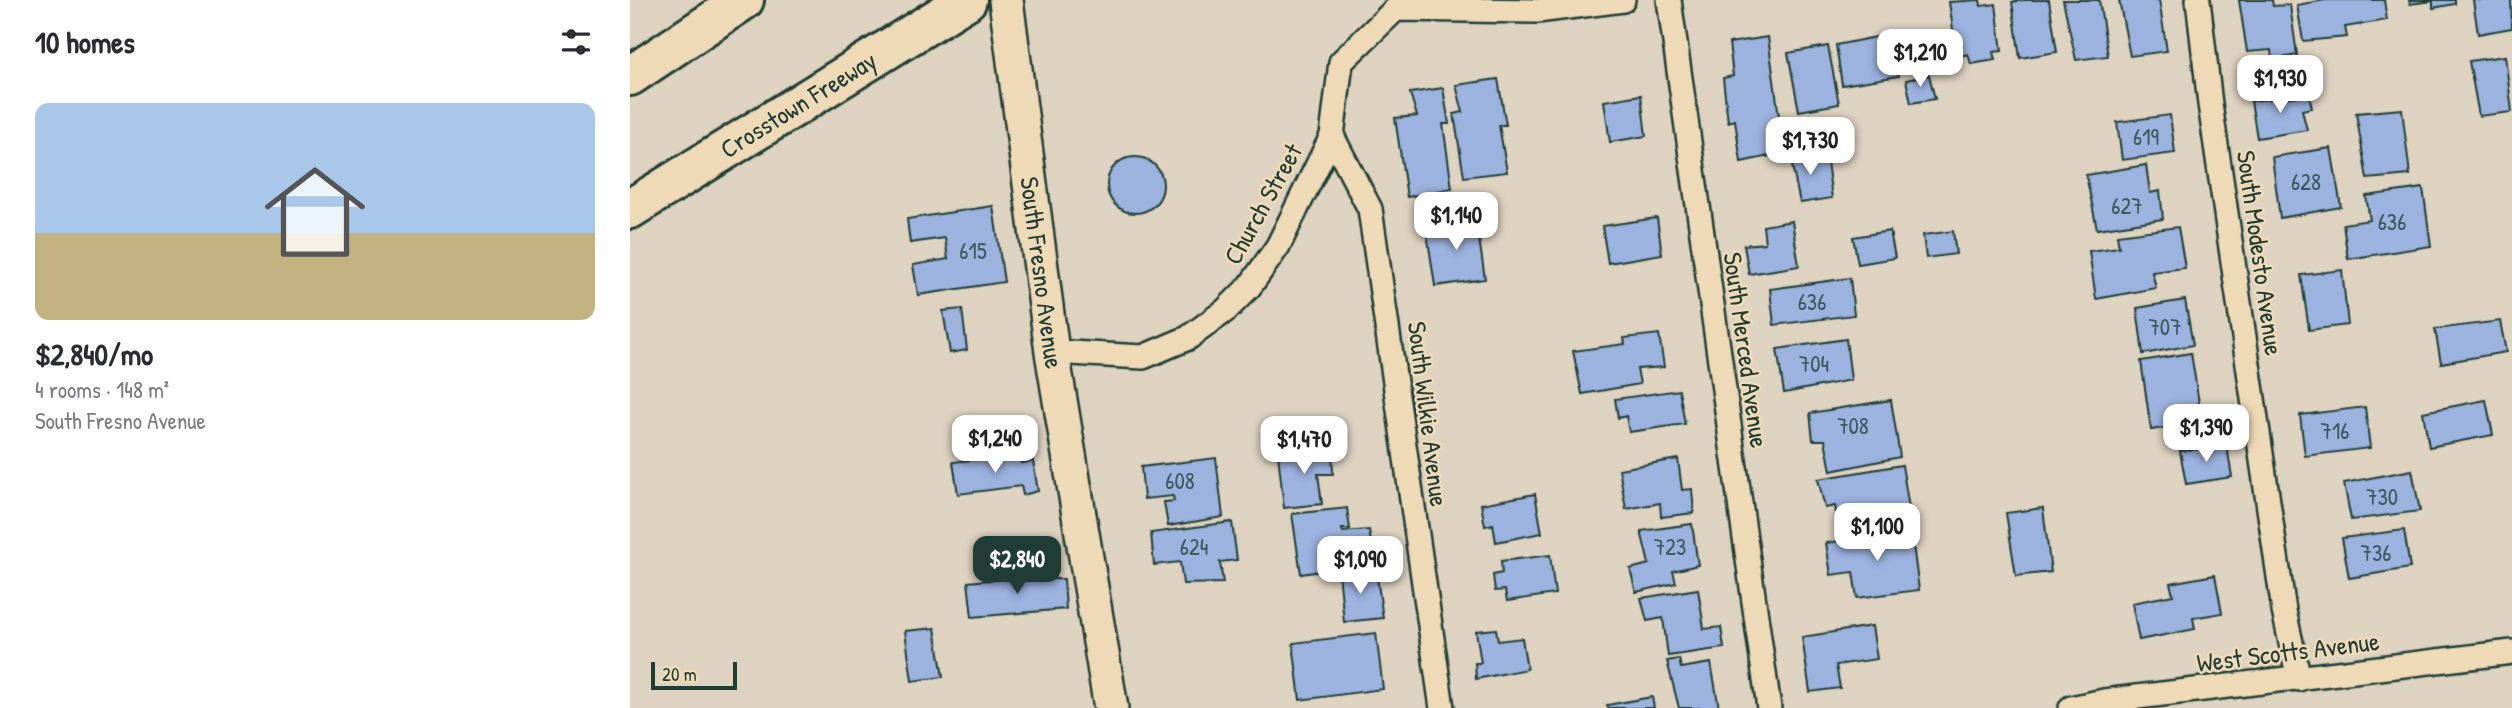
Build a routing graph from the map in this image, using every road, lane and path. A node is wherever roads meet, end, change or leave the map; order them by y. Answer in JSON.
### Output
{"nodes":[{"id":1,"x":744,"y":0,"type":"edge"},
{"id":2,"x":967,"y":0,"type":"edge"},
{"id":3,"x":1006,"y":0,"type":"edge"},
{"id":4,"x":1623,"y":0,"type":"edge"},
{"id":5,"x":1669,"y":0,"type":"edge"},
{"id":6,"x":2198,"y":0,"type":"edge"},
{"id":7,"x":1401,"y":4,"type":"edge"},
{"id":8,"x":630,"y":76,"type":"edge"},
{"id":9,"x":1332,"y":136,"type":"junction"},
{"id":10,"x":630,"y":209,"type":"edge"},
{"id":11,"x":1052,"y":352,"type":"junction"},
{"id":12,"x":2512,"y":652,"type":"edge"},
{"id":13,"x":2299,"y":679,"type":"junction"},
{"id":14,"x":1111,"y":708,"type":"edge"},
{"id":15,"x":1442,"y":708,"type":"edge"},
{"id":16,"x":1769,"y":708,"type":"edge"},
{"id":17,"x":2071,"y":708,"type":"edge"}],
"edges":[{"from":1,"to":8,"type":"highway"},
{"from":2,"to":10,"type":"highway","name":"Crosstown Freeway"},
{"from":3,"to":11,"type":"street","name":"South Fresno Avenue"},
{"from":4,"to":7,"type":"street"},
{"from":5,"to":16,"type":"street","name":"South Merced Avenue"},
{"from":6,"to":13,"type":"street","name":"South Modesto Avenue"},
{"from":7,"to":9,"type":"street","name":"Church Street"},
{"from":9,"to":11,"type":"street","name":"Church Street"},
{"from":9,"to":15,"type":"street","name":"South Wilkie Avenue"},
{"from":11,"to":14,"type":"street","name":"South Fresno Avenue"},
{"from":12,"to":13,"type":"street","name":"West Scotts Avenue"},
{"from":13,"to":17,"type":"street","name":"West Scotts Avenue"}]}
